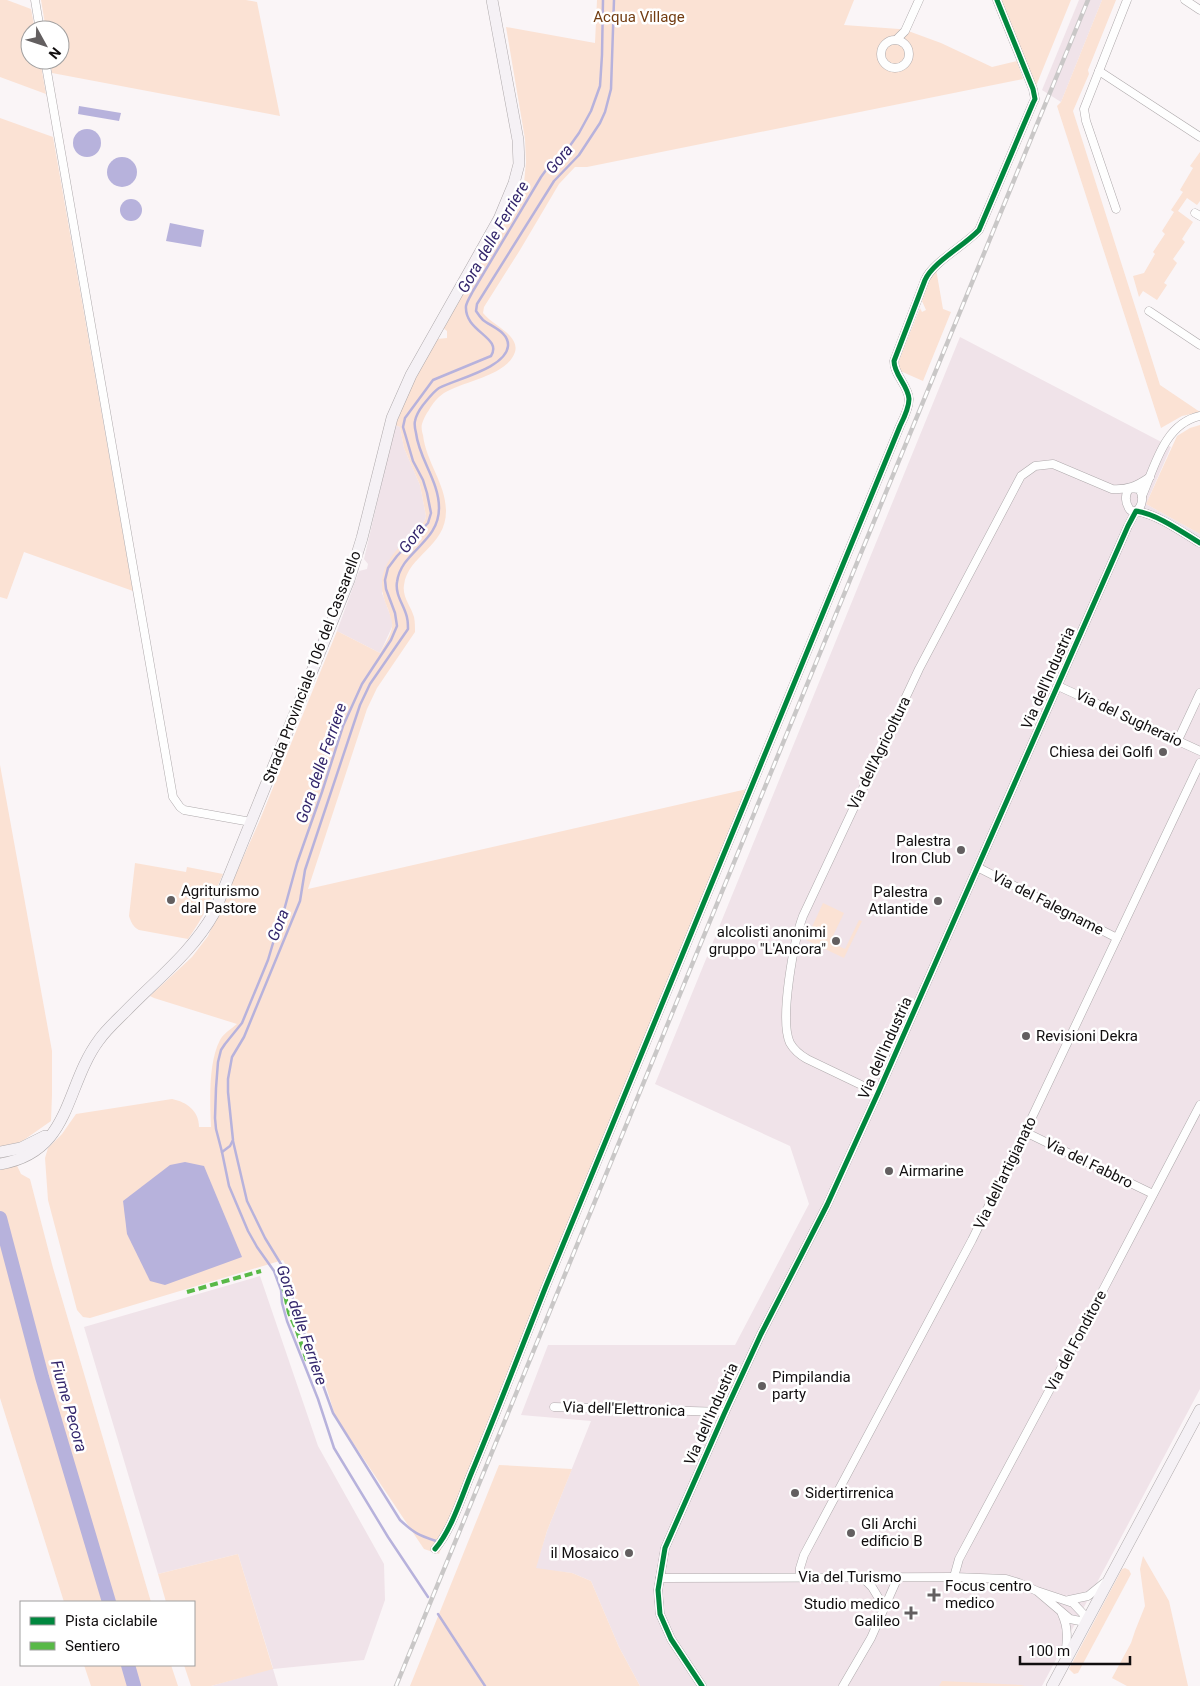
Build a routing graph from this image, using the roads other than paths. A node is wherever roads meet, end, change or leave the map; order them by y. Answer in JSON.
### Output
{"nodes":[{"id":1,"x":35,"y":0,"type":"edge"},
{"id":2,"x":492,"y":0,"type":"edge"},
{"id":3,"x":919,"y":0,"type":"edge"},
{"id":4,"x":997,"y":0,"type":"edge"},
{"id":5,"x":1127,"y":0,"type":"edge"},
{"id":6,"x":1185,"y":0,"type":"edge"},
{"id":7,"x":1200,"y":10,"type":"edge"},
{"id":8,"x":38,"y":20,"type":"edge"},
{"id":9,"x":900,"y":41,"type":"dead end"},
{"id":10,"x":47,"y":70,"type":"edge"},
{"id":11,"x":1099,"y":71,"type":"junction"},
{"id":12,"x":1200,"y":137,"type":"edge"},
{"id":13,"x":1116,"y":209,"type":"dead end"},
{"id":14,"x":1150,"y":311,"type":"dead end"},
{"id":15,"x":1200,"y":345,"type":"edge"},
{"id":16,"x":1200,"y":416,"type":"edge"},
{"id":17,"x":1150,"y":477,"type":"junction"},
{"id":18,"x":1130,"y":488,"type":"junction"},
{"id":19,"x":1112,"y":489,"type":"junction"},
{"id":20,"x":1142,"y":499,"type":"junction"},
{"id":21,"x":1127,"y":505,"type":"junction"},
{"id":22,"x":1136,"y":511,"type":"junction"},
{"id":23,"x":1150,"y":515,"type":"junction"},
{"id":24,"x":1128,"y":526,"type":"junction"},
{"id":25,"x":1200,"y":543,"type":"edge"},
{"id":26,"x":1058,"y":686,"type":"junction"},
{"id":27,"x":1200,"y":693,"type":"edge"},
{"id":28,"x":1178,"y":740,"type":"junction"},
{"id":29,"x":1200,"y":751,"type":"edge"},
{"id":30,"x":1200,"y":763,"type":"edge"},
{"id":31,"x":251,"y":822,"type":"junction"},
{"id":32,"x":979,"y":868,"type":"junction"},
{"id":33,"x":1118,"y":938,"type":"junction"},
{"id":34,"x":878,"y":1093,"type":"junction"},
{"id":35,"x":1200,"y":1104,"type":"edge"},
{"id":36,"x":1025,"y":1132,"type":"junction"},
{"id":37,"x":8,"y":1155,"type":"edge"},
{"id":38,"x":0,"y":1164,"type":"edge"},
{"id":39,"x":1153,"y":1194,"type":"junction"},
{"id":40,"x":554,"y":1407,"type":"dead end"},
{"id":41,"x":1200,"y":1410,"type":"edge"},
{"id":42,"x":724,"y":1412,"type":"junction"},
{"id":43,"x":436,"y":1549,"type":"dead end"},
{"id":44,"x":1111,"y":1576,"type":"junction"},
{"id":45,"x":800,"y":1577,"type":"junction"},
{"id":46,"x":898,"y":1577,"type":"junction"},
{"id":47,"x":954,"y":1577,"type":"junction"},
{"id":48,"x":660,"y":1578,"type":"junction"},
{"id":49,"x":863,"y":1578,"type":"junction"},
{"id":50,"x":1036,"y":1591,"type":"junction"},
{"id":51,"x":1067,"y":1601,"type":"junction"},
{"id":52,"x":884,"y":1607,"type":"junction"},
{"id":53,"x":1061,"y":1613,"type":"junction"},
{"id":54,"x":1088,"y":1619,"type":"junction"},
{"id":55,"x":1064,"y":1663,"type":"junction"},
{"id":56,"x":702,"y":1686,"type":"edge"},
{"id":57,"x":843,"y":1686,"type":"edge"},
{"id":58,"x":1052,"y":1686,"type":"edge"}],
"edges":[{"from":1,"to":8,"type":"street"},
{"from":2,"to":31,"type":"street","name":"Strada Provinciale 106 del Cassarello"},
{"from":3,"to":9,"type":"street"},
{"from":4,"to":43,"type":"street"},
{"from":5,"to":11,"type":"street"},
{"from":6,"to":7,"type":"street"},
{"from":10,"to":31,"type":"street"},
{"from":11,"to":12,"type":"street"},
{"from":11,"to":13,"type":"street"},
{"from":14,"to":15,"type":"street"},
{"from":16,"to":17,"type":"street"},
{"from":17,"to":18,"type":"street"},
{"from":17,"to":20,"type":"street"},
{"from":18,"to":19,"type":"street","name":"Via dell'Agricoltura"},
{"from":18,"to":20,"type":"street"},
{"from":18,"to":21,"type":"street"},
{"from":19,"to":21,"type":"street","name":"Via dell'Agricoltura"},
{"from":19,"to":34,"type":"street","name":"Via dell'Agricoltura"},
{"from":20,"to":22,"type":"street"},
{"from":20,"to":23,"type":"street"},
{"from":21,"to":22,"type":"street"},
{"from":21,"to":24,"type":"street","name":"Via dell'Industria"},
{"from":22,"to":23,"type":"street"},
{"from":22,"to":24,"type":"street","name":"Via dell'Industria"},
{"from":23,"to":25,"type":"street"},
{"from":24,"to":26,"type":"street","name":"Via dell'Industria"},
{"from":26,"to":28,"type":"street","name":"Via del Sugheraio"},
{"from":26,"to":32,"type":"street","name":"Via dell'Industria"},
{"from":27,"to":28,"type":"street"},
{"from":28,"to":29,"type":"street","name":"Via del Sugheraio"},
{"from":30,"to":33,"type":"street","name":"Via dell'artigianato"},
{"from":31,"to":37,"type":"street","name":"Strada Provinciale 106 del Cassarello"},
{"from":32,"to":33,"type":"street","name":"Via del Falegname"},
{"from":32,"to":34,"type":"street","name":"Via dell'Industria"},
{"from":33,"to":36,"type":"street","name":"Via dell'artigianato"},
{"from":34,"to":42,"type":"street","name":"Via dell'Industria"},
{"from":35,"to":39,"type":"street","name":"Via del Fonditore"},
{"from":36,"to":39,"type":"street","name":"Via del Fabbro"},
{"from":36,"to":45,"type":"street","name":"Via dell'artigianato"},
{"from":37,"to":38,"type":"street","name":"Strada Provinciale 106 del Cassarello"},
{"from":39,"to":47,"type":"street","name":"Via del Fonditore"},
{"from":40,"to":42,"type":"street","name":"Via dell'Elettronica"},
{"from":41,"to":44,"type":"street"},
{"from":42,"to":48,"type":"street","name":"Via dell'Industria"},
{"from":44,"to":51,"type":"street"},
{"from":44,"to":54,"type":"street"},
{"from":45,"to":48,"type":"street","name":"Via del Turismo"},
{"from":45,"to":49,"type":"street","name":"Via del Turismo"},
{"from":46,"to":47,"type":"street","name":"Via del Turismo"},
{"from":46,"to":49,"type":"street","name":"Via del Turismo"},
{"from":46,"to":52,"type":"street"},
{"from":47,"to":50,"type":"street","name":"Via del Turismo"},
{"from":48,"to":56,"type":"street","name":"Via dell'Industria"},
{"from":49,"to":52,"type":"street"},
{"from":50,"to":51,"type":"street","name":"Via del Turismo"},
{"from":50,"to":53,"type":"street","name":"Via del Turismo"},
{"from":51,"to":54,"type":"street","name":"Via del Turismo"},
{"from":52,"to":57,"type":"street"},
{"from":53,"to":54,"type":"street","name":"Via del Turismo"},
{"from":53,"to":55,"type":"street"},
{"from":54,"to":55,"type":"street"},
{"from":55,"to":58,"type":"street"}]}
